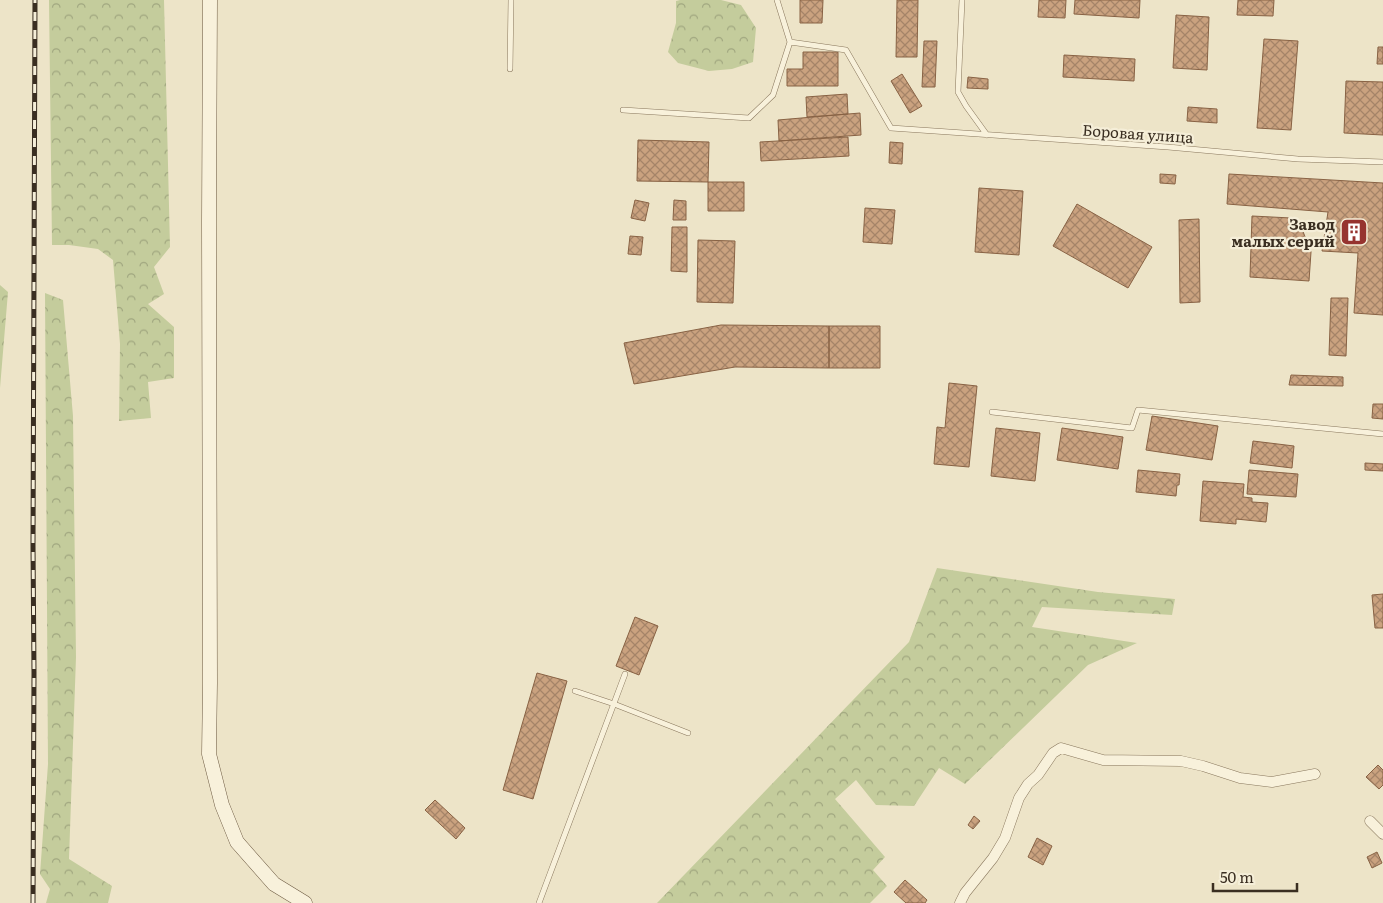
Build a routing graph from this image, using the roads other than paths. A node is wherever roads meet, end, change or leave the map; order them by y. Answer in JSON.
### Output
{"nodes":[{"id":1,"x":210,"y":0,"type":"edge"},
{"id":2,"x":511,"y":0,"type":"edge"},
{"id":3,"x":778,"y":0,"type":"edge"},
{"id":4,"x":962,"y":0,"type":"edge"},
{"id":5,"x":790,"y":42,"type":"junction"},
{"id":6,"x":510,"y":69,"type":"dead end"},
{"id":7,"x":623,"y":110,"type":"dead end"},
{"id":8,"x":988,"y":135,"type":"junction"},
{"id":9,"x":1383,"y":162,"type":"edge"},
{"id":10,"x":992,"y":412,"type":"dead end"},
{"id":11,"x":1383,"y":434,"type":"edge"},
{"id":12,"x":625,"y":674,"type":"dead end"},
{"id":13,"x":575,"y":691,"type":"dead end"},
{"id":14,"x":614,"y":704,"type":"junction"},
{"id":15,"x":688,"y":733,"type":"dead end"},
{"id":16,"x":1315,"y":774,"type":"dead end"},
{"id":17,"x":1370,"y":821,"type":"dead end"},
{"id":18,"x":1383,"y":834,"type":"edge"},
{"id":19,"x":305,"y":903,"type":"edge"},
{"id":20,"x":539,"y":903,"type":"edge"},
{"id":21,"x":960,"y":903,"type":"edge"}],
"edges":[{"from":1,"to":19,"type":"street"},
{"from":2,"to":6,"type":"lane"},
{"from":3,"to":5,"type":"lane"},
{"from":4,"to":8,"type":"lane"},
{"from":5,"to":7,"type":"lane"},
{"from":5,"to":8,"type":"lane","name":"Боровая улица"},
{"from":8,"to":9,"type":"lane","name":"Боровая улица"},
{"from":10,"to":11,"type":"lane"},
{"from":12,"to":14,"type":"lane"},
{"from":13,"to":14,"type":"lane"},
{"from":14,"to":15,"type":"lane"},
{"from":14,"to":20,"type":"lane"},
{"from":16,"to":21,"type":"street"},
{"from":17,"to":18,"type":"street"}]}
